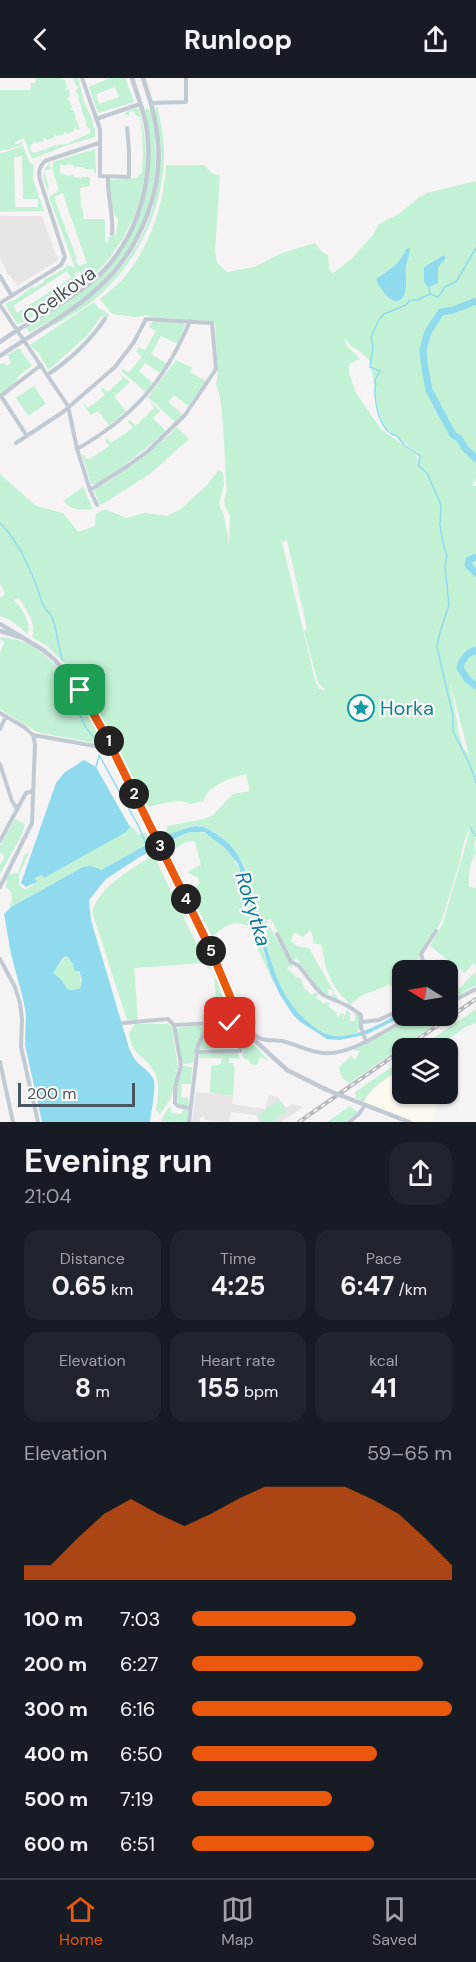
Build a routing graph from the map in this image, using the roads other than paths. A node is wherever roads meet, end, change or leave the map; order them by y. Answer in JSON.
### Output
{"nodes":[{"id":1,"x":82,"y":78,"type":"edge"},
{"id":2,"x":132,"y":78,"type":"edge"},
{"id":3,"x":143,"y":78,"type":"edge"},
{"id":4,"x":186,"y":78,"type":"edge"},
{"id":5,"x":151,"y":103,"type":"junction"},
{"id":6,"x":140,"y":104,"type":"junction"},
{"id":7,"x":96,"y":119,"type":"junction"},
{"id":8,"x":127,"y":128,"type":"dead end"},
{"id":9,"x":99,"y":142,"type":"junction"},
{"id":10,"x":108,"y":177,"type":"junction"},
{"id":11,"x":112,"y":234,"type":"dead end"},
{"id":12,"x":0,"y":276,"type":"edge"},
{"id":13,"x":12,"y":296,"type":"junction"},
{"id":14,"x":0,"y":304,"type":"edge"},
{"id":15,"x":105,"y":319,"type":"dead end"},
{"id":16,"x":190,"y":321,"type":"junction"},
{"id":17,"x":16,"y":331,"type":"junction"},
{"id":18,"x":0,"y":342,"type":"edge"},
{"id":19,"x":24,"y":342,"type":"junction"},
{"id":20,"x":0,"y":356,"type":"edge"},
{"id":21,"x":41,"y":365,"type":"junction"},
{"id":22,"x":47,"y":375,"type":"junction"},
{"id":23,"x":1,"y":398,"type":"edge"},
{"id":24,"x":68,"y":406,"type":"junction"},
{"id":25,"x":27,"y":436,"type":"junction"},
{"id":26,"x":16,"y":443,"type":"dead end"},
{"id":27,"x":77,"y":449,"type":"junction"},
{"id":28,"x":90,"y":490,"type":"junction"},
{"id":29,"x":97,"y":505,"type":"dead end"},
{"id":30,"x":0,"y":624,"type":"edge"},
{"id":31,"x":0,"y":631,"type":"edge"},
{"id":32,"x":28,"y":640,"type":"junction"},
{"id":33,"x":0,"y":713,"type":"edge"},
{"id":34,"x":6,"y":716,"type":"junction"},
{"id":35,"x":0,"y":729,"type":"edge"},
{"id":36,"x":33,"y":735,"type":"junction"},
{"id":37,"x":112,"y":749,"type":"junction"},
{"id":38,"x":0,"y":764,"type":"edge"},
{"id":39,"x":33,"y":791,"type":"junction"},
{"id":40,"x":17,"y":809,"type":"junction"},
{"id":41,"x":0,"y":841,"type":"edge"},
{"id":42,"x":0,"y":887,"type":"edge"},
{"id":43,"x":436,"y":931,"type":"dead end"},
{"id":44,"x":277,"y":934,"type":"dead end"},
{"id":45,"x":0,"y":959,"type":"edge"},
{"id":46,"x":423,"y":960,"type":"edge"},
{"id":47,"x":476,"y":988,"type":"edge"},
{"id":48,"x":458,"y":998,"type":"edge"},
{"id":49,"x":392,"y":1014,"type":"edge"},
{"id":50,"x":240,"y":1020,"type":"junction"},
{"id":51,"x":362,"y":1022,"type":"junction"},
{"id":52,"x":123,"y":1023,"type":"dead end"},
{"id":53,"x":215,"y":1023,"type":"junction"},
{"id":54,"x":174,"y":1025,"type":"junction"},
{"id":55,"x":392,"y":1026,"type":"edge"},
{"id":56,"x":251,"y":1037,"type":"junction"},
{"id":57,"x":365,"y":1039,"type":"junction"},
{"id":58,"x":196,"y":1052,"type":"junction"},
{"id":59,"x":0,"y":1062,"type":"edge"},
{"id":60,"x":365,"y":1105,"type":"junction"},
{"id":61,"x":190,"y":1108,"type":"junction"},
{"id":62,"x":13,"y":1122,"type":"edge"},
{"id":63,"x":38,"y":1122,"type":"edge"},
{"id":64,"x":189,"y":1122,"type":"edge"},
{"id":65,"x":349,"y":1122,"type":"edge"},
{"id":66,"x":409,"y":1122,"type":"edge"}],
"edges":[{"from":1,"to":7,"type":"street"},
{"from":2,"to":6,"type":"street","name":"Ocelkova"},
{"from":3,"to":5,"type":"street","name":"Ocelkova"},
{"from":4,"to":5,"type":"street"},
{"from":5,"to":6,"type":"street"},
{"from":5,"to":19,"type":"street","name":"Ocelkova"},
{"from":6,"to":7,"type":"street"},
{"from":6,"to":17,"type":"street","name":"Ocelkova"},
{"from":7,"to":9,"type":"street"},
{"from":8,"to":10,"type":"street"},
{"from":9,"to":10,"type":"street"},
{"from":9,"to":13,"type":"street"},
{"from":10,"to":11,"type":"street"},
{"from":12,"to":13,"type":"street"},
{"from":13,"to":14,"type":"street"},
{"from":14,"to":17,"type":"street"},
{"from":15,"to":22,"type":"street"},
{"from":16,"to":24,"type":"street"},
{"from":16,"to":27,"type":"street"},
{"from":16,"to":28,"type":"street"},
{"from":17,"to":18,"type":"street","name":"Ocelkova"},
{"from":17,"to":19,"type":"street"},
{"from":19,"to":20,"type":"street","name":"Ocelkova"},
{"from":19,"to":21,"type":"street"},
{"from":21,"to":22,"type":"street"},
{"from":21,"to":23,"type":"street"},
{"from":22,"to":24,"type":"street"},
{"from":23,"to":25,"type":"street"},
{"from":24,"to":25,"type":"street"},
{"from":24,"to":27,"type":"street"},
{"from":25,"to":26,"type":"street"},
{"from":27,"to":28,"type":"street"},
{"from":28,"to":29,"type":"street"},
{"from":30,"to":32,"type":"street"},
{"from":31,"to":32,"type":"street"},
{"from":32,"to":37,"type":"street"},
{"from":33,"to":34,"type":"street"},
{"from":34,"to":35,"type":"street"},
{"from":34,"to":36,"type":"street"},
{"from":36,"to":37,"type":"street"},
{"from":36,"to":39,"type":"street"},
{"from":37,"to":50,"type":"street"},
{"from":38,"to":40,"type":"street"},
{"from":39,"to":40,"type":"street"},
{"from":39,"to":42,"type":"street"},
{"from":40,"to":41,"type":"street"},
{"from":43,"to":46,"type":"street"},
{"from":44,"to":51,"type":"street"},
{"from":45,"to":63,"type":"street"},
{"from":47,"to":48,"type":"street"},
{"from":49,"to":51,"type":"street"},
{"from":50,"to":53,"type":"street"},
{"from":50,"to":56,"type":"street"},
{"from":50,"to":57,"type":"street"},
{"from":51,"to":57,"type":"street"},
{"from":52,"to":54,"type":"street"},
{"from":53,"to":54,"type":"street"},
{"from":53,"to":58,"type":"street"},
{"from":54,"to":61,"type":"street"},
{"from":55,"to":57,"type":"street"},
{"from":56,"to":58,"type":"street"},
{"from":56,"to":60,"type":"street","bridge":true},
{"from":58,"to":61,"type":"street"},
{"from":59,"to":62,"type":"street"},
{"from":60,"to":65,"type":"street"},
{"from":60,"to":66,"type":"street"},
{"from":61,"to":64,"type":"street"}]}
